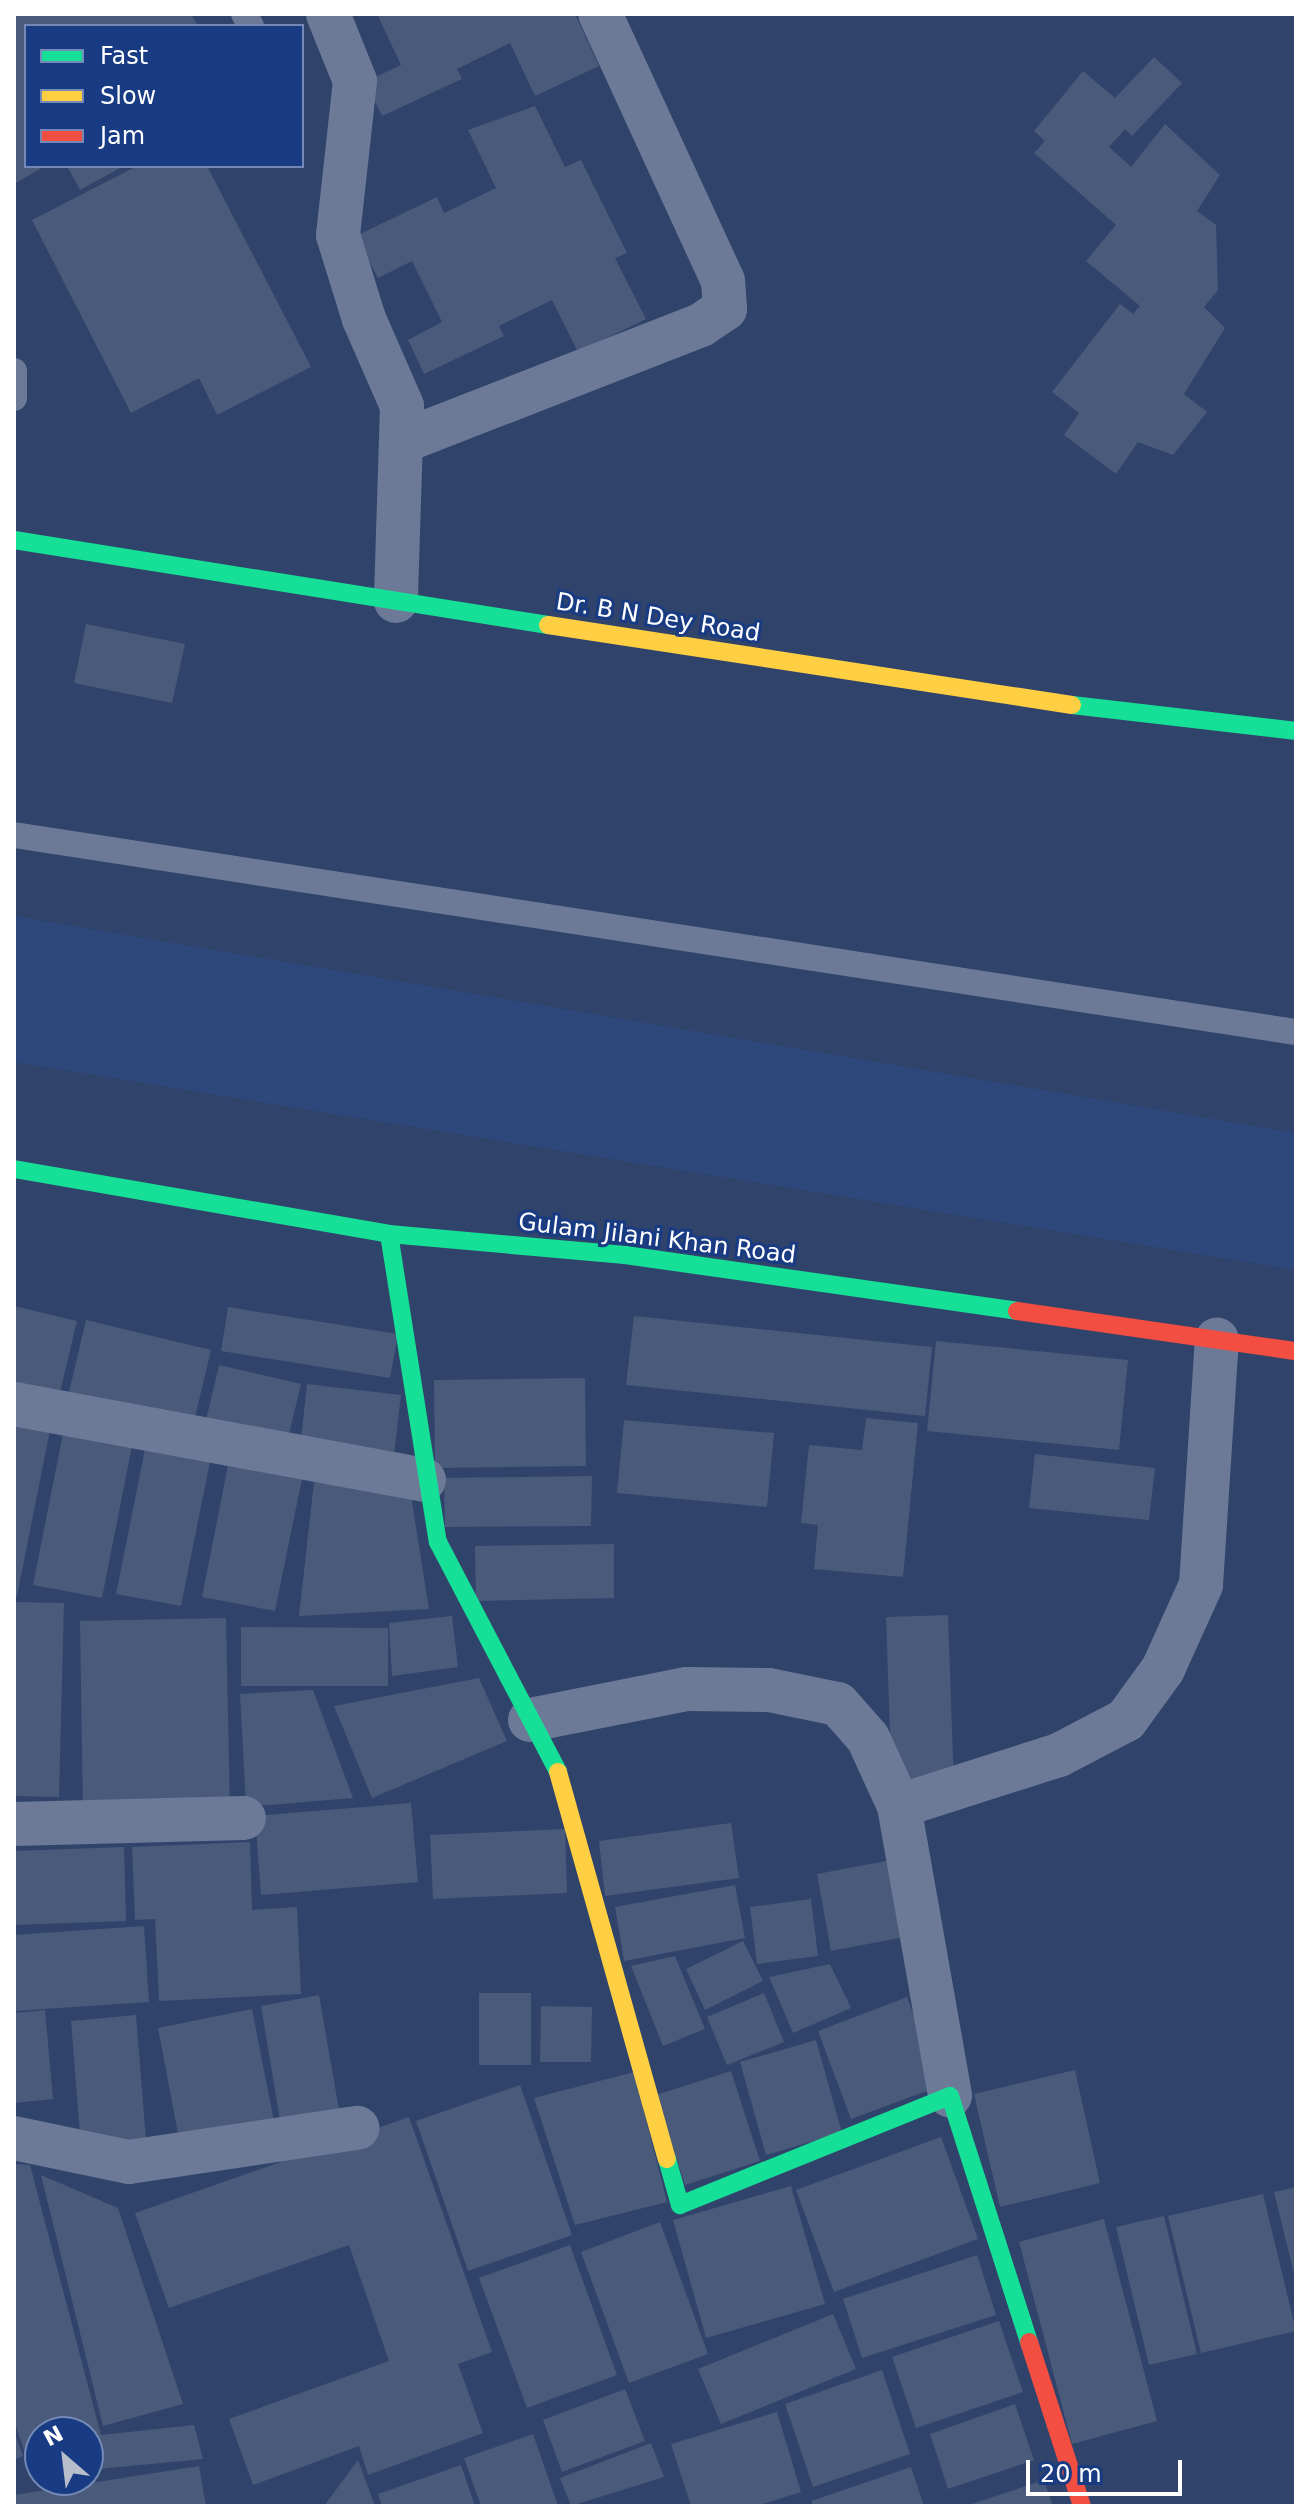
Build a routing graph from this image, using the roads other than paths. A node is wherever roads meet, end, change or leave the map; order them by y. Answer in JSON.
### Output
{"nodes":[{"id":1,"x":328,"y":14,"type":"edge"},
{"id":2,"x":600,"y":14,"type":"edge"},
{"id":3,"x":14,"y":371,"type":"edge"},
{"id":4,"x":14,"y":398,"type":"edge"},
{"id":5,"x":401,"y":442,"type":"junction"},
{"id":6,"x":14,"y":540,"type":"edge"},
{"id":7,"x":396,"y":601,"type":"junction"},
{"id":8,"x":1296,"y":731,"type":"edge"},
{"id":9,"x":14,"y":835,"type":"edge"},
{"id":10,"x":1296,"y":1032,"type":"edge"},
{"id":11,"x":14,"y":1169,"type":"edge"},
{"id":12,"x":389,"y":1234,"type":"junction"},
{"id":13,"x":1217,"y":1340,"type":"junction"},
{"id":14,"x":1296,"y":1351,"type":"edge"},
{"id":15,"x":14,"y":1404,"type":"edge"},
{"id":16,"x":424,"y":1480,"type":"junction"},
{"id":17,"x":530,"y":1720,"type":"junction"},
{"id":18,"x":899,"y":1806,"type":"junction"},
{"id":19,"x":244,"y":1818,"type":"dead end"},
{"id":20,"x":14,"y":1824,"type":"edge"},
{"id":21,"x":950,"y":2096,"type":"junction"},
{"id":22,"x":357,"y":2128,"type":"dead end"},
{"id":23,"x":14,"y":2138,"type":"edge"},
{"id":24,"x":1082,"y":2506,"type":"edge"}],
"edges":[{"from":1,"to":5,"type":"street"},
{"from":2,"to":5,"type":"street"},
{"from":3,"to":4,"type":"lane"},
{"from":5,"to":7,"type":"street"},
{"from":6,"to":7,"type":"street","name":"Dr. B N Dey Road"},
{"from":7,"to":8,"type":"street","name":"Dr. B N Dey Road"},
{"from":9,"to":10,"type":"lane"},
{"from":11,"to":12,"type":"street","name":"Gulam Jilani Khan Road"},
{"from":12,"to":13,"type":"street","name":"Gulam Jilani Khan Road"},
{"from":12,"to":16,"type":"street"},
{"from":13,"to":14,"type":"street","name":"Gulam Jilani Khan Road"},
{"from":13,"to":18,"type":"street"},
{"from":15,"to":16,"type":"street"},
{"from":16,"to":17,"type":"street"},
{"from":17,"to":18,"type":"street"},
{"from":17,"to":21,"type":"street"},
{"from":18,"to":21,"type":"street"},
{"from":19,"to":20,"type":"street"},
{"from":21,"to":24,"type":"street"},
{"from":22,"to":23,"type":"street"}]}
